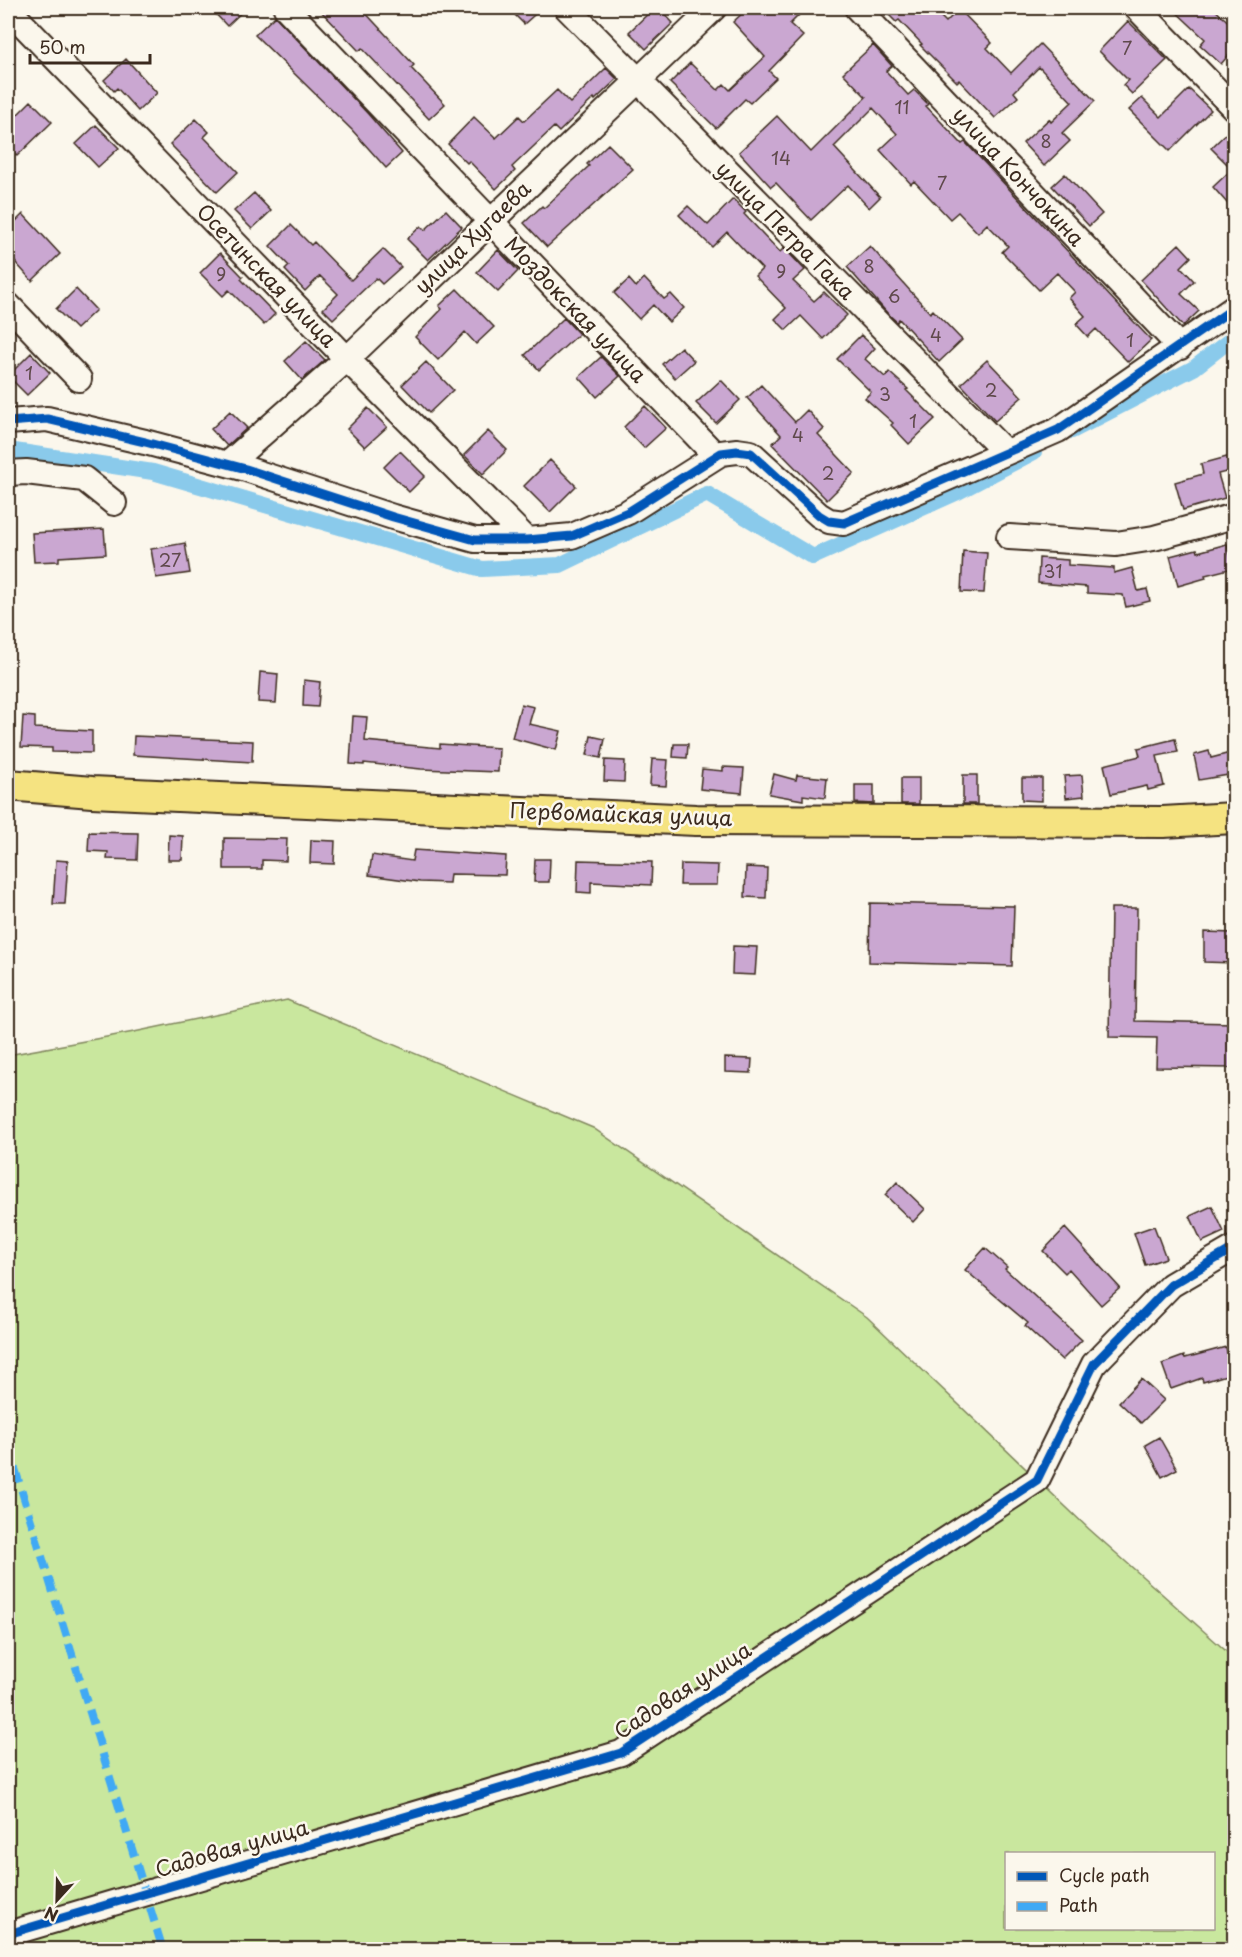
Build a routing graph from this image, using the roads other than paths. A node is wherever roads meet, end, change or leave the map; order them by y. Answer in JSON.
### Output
{"nodes":[{"id":1,"x":286,"y":8,"type":"edge"},
{"id":2,"x":567,"y":8,"type":"edge"},
{"id":3,"x":714,"y":8,"type":"edge"},
{"id":4,"x":857,"y":8,"type":"edge"},
{"id":5,"x":1137,"y":8,"type":"edge"},
{"id":6,"x":8,"y":9,"type":"edge"},
{"id":7,"x":637,"y":81,"type":"junction"},
{"id":8,"x":1234,"y":108,"type":"edge"},
{"id":9,"x":490,"y":221,"type":"junction"},
{"id":10,"x":8,"y":305,"type":"edge"},
{"id":11,"x":1234,"y":308,"type":"edge"},
{"id":12,"x":1179,"y":347,"type":"junction"},
{"id":13,"x":347,"y":359,"type":"junction"},
{"id":14,"x":79,"y":379,"type":"dead end"},
{"id":15,"x":8,"y":422,"type":"edge"},
{"id":16,"x":1005,"y":453,"type":"junction"},
{"id":17,"x":716,"y":456,"type":"junction"},
{"id":18,"x":228,"y":465,"type":"junction"},
{"id":19,"x":8,"y":473,"type":"edge"},
{"id":20,"x":114,"y":503,"type":"dead end"},
{"id":21,"x":1234,"y":516,"type":"edge"},
{"id":22,"x":1009,"y":537,"type":"dead end"},
{"id":23,"x":527,"y":540,"type":"junction"},
{"id":24,"x":8,"y":785,"type":"edge"},
{"id":25,"x":1234,"y":818,"type":"edge"},
{"id":26,"x":1234,"y":1248,"type":"edge"},
{"id":27,"x":8,"y":1934,"type":"edge"}],
"edges":[{"from":1,"to":9,"type":"street","name":"Моздокская улица"},
{"from":2,"to":7,"type":"street","name":"улица Петра Гака"},
{"from":3,"to":7,"type":"street","name":"улица Хугаева"},
{"from":4,"to":12,"type":"street","name":"улица Кончокина"},
{"from":5,"to":8,"type":"street"},
{"from":6,"to":13,"type":"street","name":"Осетинская улица"},
{"from":7,"to":9,"type":"street","name":"улица Хугаева"},
{"from":7,"to":16,"type":"street","name":"улица Петра Гака"},
{"from":9,"to":13,"type":"street","name":"улица Хугаева"},
{"from":9,"to":17,"type":"street","name":"Моздокская улица"},
{"from":10,"to":14,"type":"street"},
{"from":11,"to":12,"type":"street"},
{"from":12,"to":16,"type":"street"},
{"from":13,"to":18,"type":"street","name":"улица Хугаева"},
{"from":13,"to":23,"type":"street","name":"Осетинская улица"},
{"from":15,"to":18,"type":"street"},
{"from":16,"to":17,"type":"street"},
{"from":17,"to":23,"type":"street"},
{"from":18,"to":23,"type":"street"},
{"from":19,"to":20,"type":"street"},
{"from":21,"to":22,"type":"street"},
{"from":24,"to":25,"type":"main road","name":"Первомайская улица"},
{"from":26,"to":27,"type":"street","name":"Садовая улица"}]}
